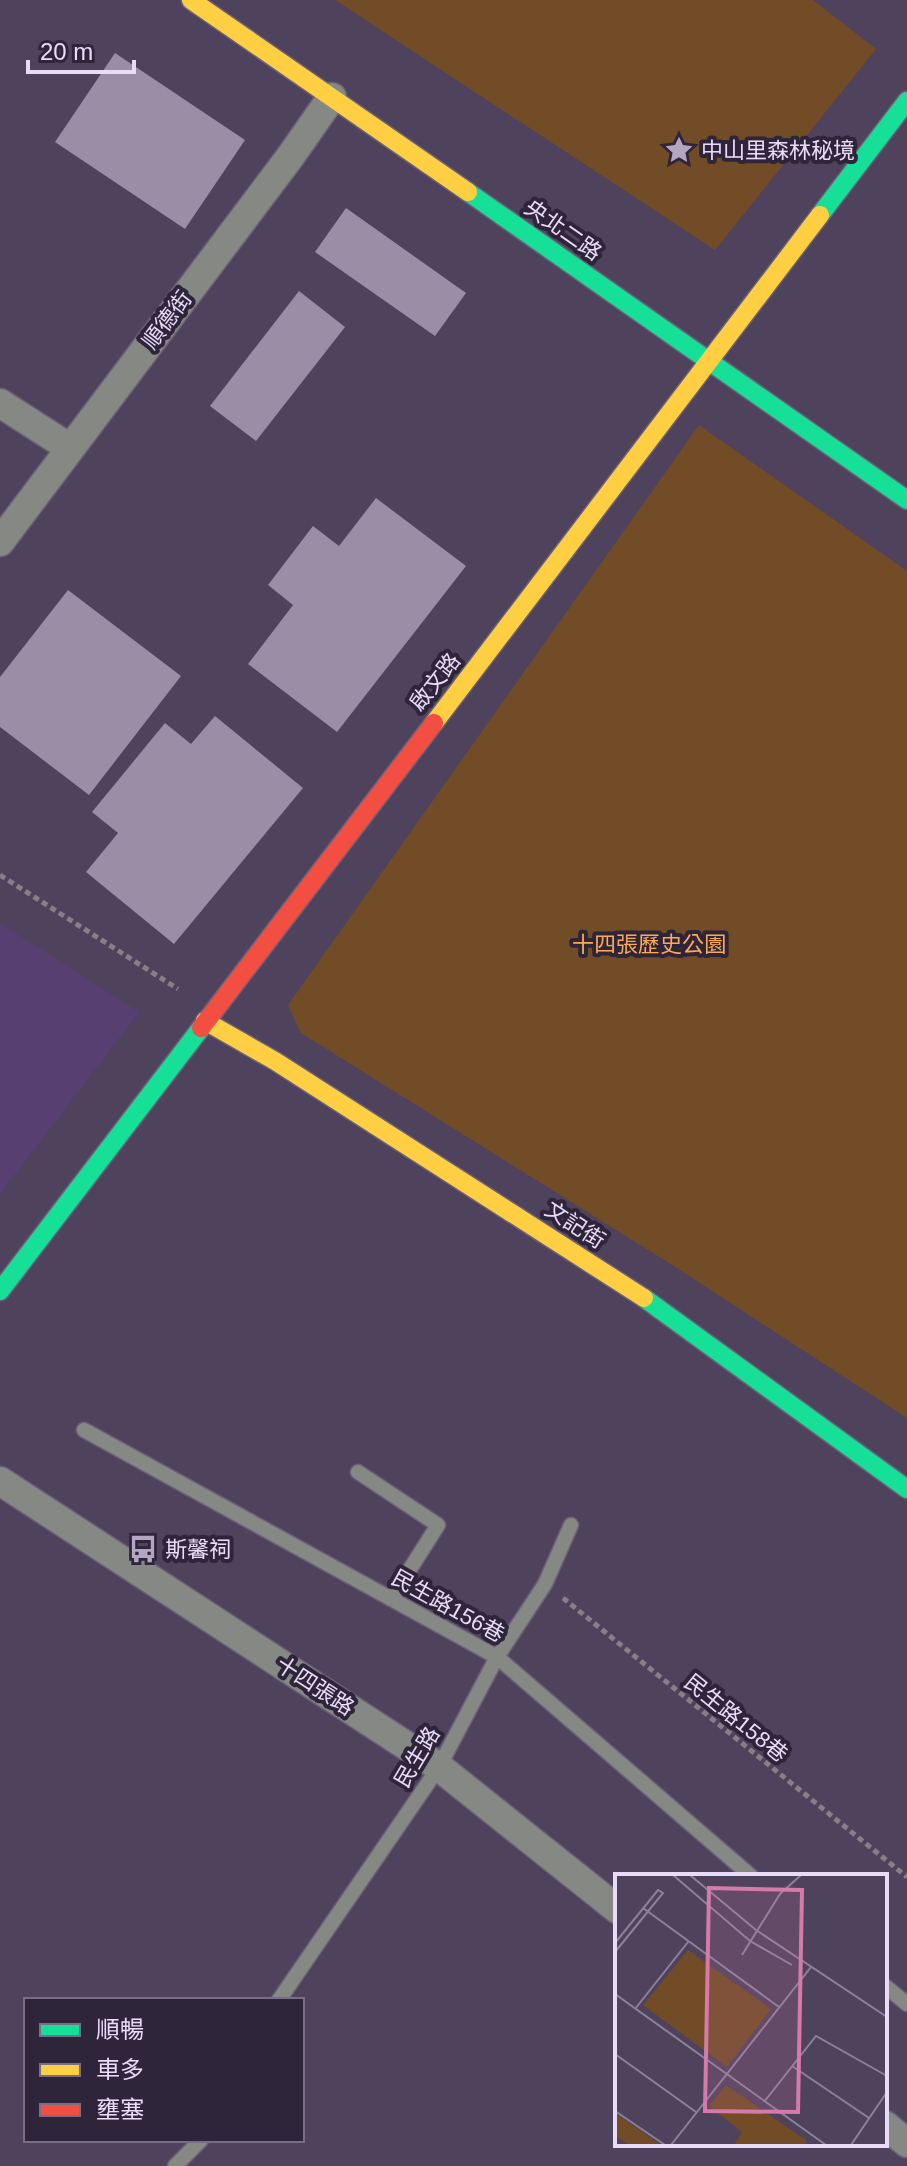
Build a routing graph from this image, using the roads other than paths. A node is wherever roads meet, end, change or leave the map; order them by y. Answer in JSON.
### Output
{"nodes":[{"id":1,"x":191,"y":0,"type":"edge"},
{"id":2,"x":332,"y":97,"type":"junction"},
{"id":3,"x":907,"y":101,"type":"edge"},
{"id":4,"x":708,"y":362,"type":"junction"},
{"id":5,"x":0,"y":403,"type":"edge"},
{"id":6,"x":70,"y":448,"type":"junction"},
{"id":7,"x":907,"y":500,"type":"edge"},
{"id":8,"x":0,"y":542,"type":"edge"},
{"id":9,"x":205,"y":1021,"type":"junction"},
{"id":10,"x":0,"y":1291,"type":"edge"},
{"id":11,"x":84,"y":1430,"type":"dead end"},
{"id":12,"x":358,"y":1472,"type":"dead end"},
{"id":13,"x":0,"y":1481,"type":"edge"},
{"id":14,"x":907,"y":1489,"type":"edge"},
{"id":15,"x":571,"y":1525,"type":"dead end"},
{"id":16,"x":391,"y":1599,"type":"junction"},
{"id":17,"x":497,"y":1657,"type":"junction"},
{"id":18,"x":439,"y":1767,"type":"junction"},
{"id":19,"x":749,"y":1874,"type":"edge"},
{"id":20,"x":615,"y":1907,"type":"edge"},
{"id":21,"x":887,"y":1988,"type":"edge"},
{"id":22,"x":280,"y":1998,"type":"edge"},
{"id":23,"x":907,"y":2004,"type":"edge"},
{"id":24,"x":887,"y":2127,"type":"edge"},
{"id":25,"x":199,"y":2142,"type":"edge"},
{"id":26,"x":907,"y":2143,"type":"edge"},
{"id":27,"x":175,"y":2166,"type":"edge"}],
"edges":[{"from":1,"to":2,"type":"street","name":"央北二路"},
{"from":2,"to":4,"type":"street","name":"央北二路"},
{"from":2,"to":6,"type":"street","name":"順德街"},
{"from":3,"to":4,"type":"street","name":"啟文路"},
{"from":4,"to":7,"type":"street","name":"央北二路"},
{"from":4,"to":9,"type":"street","name":"啟文路"},
{"from":5,"to":6,"type":"street"},
{"from":6,"to":8,"type":"street","name":"順德街"},
{"from":9,"to":10,"type":"street","name":"啟文路"},
{"from":9,"to":14,"type":"street","name":"文記街"},
{"from":11,"to":16,"type":"lane","name":"民生路156巷"},
{"from":12,"to":16,"type":"lane"},
{"from":13,"to":18,"type":"street","name":"十四張路"},
{"from":15,"to":17,"type":"lane","name":"民生路"},
{"from":16,"to":17,"type":"lane","name":"民生路156巷"},
{"from":17,"to":18,"type":"lane","name":"民生路"},
{"from":17,"to":19,"type":"lane","name":"民生路156巷"},
{"from":18,"to":20,"type":"street","name":"十四張路"},
{"from":18,"to":22,"type":"lane","name":"民生路"},
{"from":21,"to":23,"type":"lane"},
{"from":24,"to":26,"type":"street"},
{"from":25,"to":27,"type":"lane"}]}
